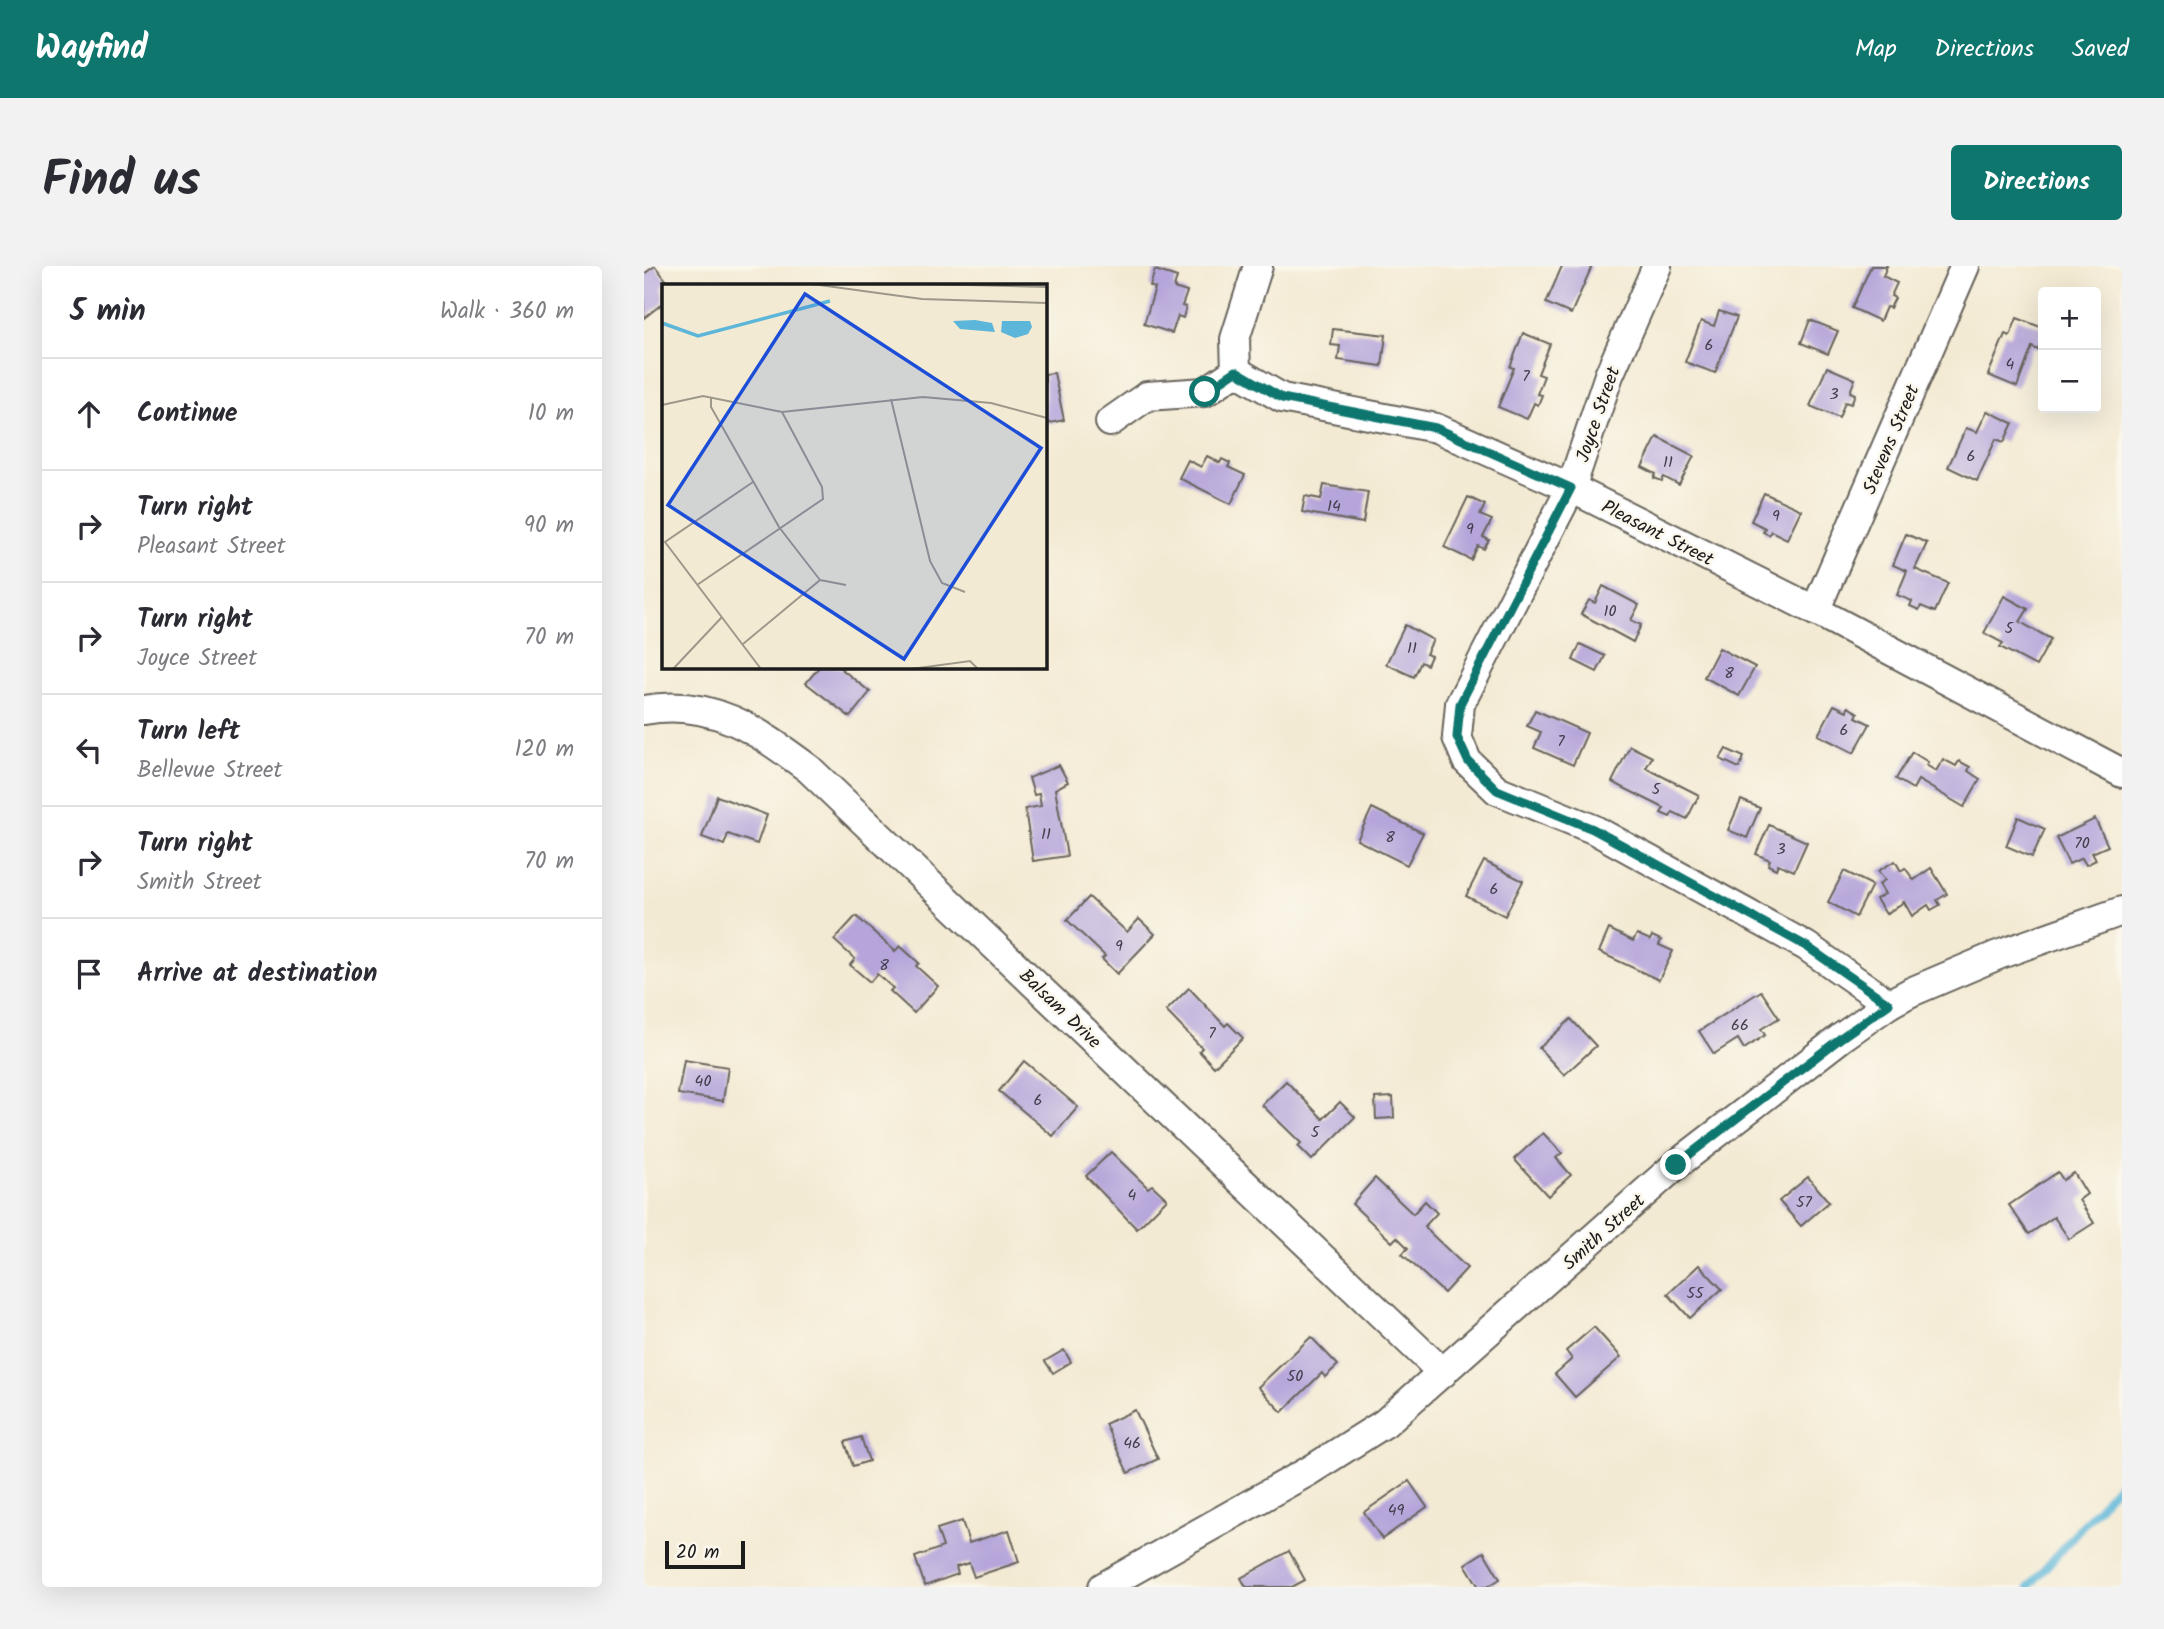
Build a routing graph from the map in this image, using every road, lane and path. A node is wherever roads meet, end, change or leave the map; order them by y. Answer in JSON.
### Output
{"nodes":[{"id":1,"x":1258,"y":266,"type":"edge"},
{"id":2,"x":1657,"y":266,"type":"edge"},
{"id":3,"x":1965,"y":266,"type":"edge"},
{"id":4,"x":1236,"y":371,"type":"junction"},
{"id":5,"x":1110,"y":422,"type":"dead end"},
{"id":6,"x":1571,"y":488,"type":"junction"},
{"id":7,"x":1815,"y":611,"type":"junction"},
{"id":8,"x":644,"y":710,"type":"edge"},
{"id":9,"x":2122,"y":773,"type":"edge"},
{"id":10,"x":2122,"y":911,"type":"edge"},
{"id":11,"x":1889,"y":1004,"type":"junction"},
{"id":12,"x":1443,"y":1373,"type":"junction"},
{"id":13,"x":1103,"y":1587,"type":"edge"}],
"edges":[{"from":1,"to":4,"type":"street"},
{"from":2,"to":6,"type":"street","name":"Joyce Street"},
{"from":3,"to":7,"type":"street","name":"Stevens Street"},
{"from":4,"to":5,"type":"street"},
{"from":4,"to":6,"type":"street","name":"Pleasant Street"},
{"from":6,"to":7,"type":"street","name":"Pleasant Street"},
{"from":6,"to":11,"type":"street","name":"Joyce Street"},
{"from":7,"to":9,"type":"street","name":"Pleasant Street"},
{"from":8,"to":12,"type":"street","name":"Balsam Drive"},
{"from":10,"to":11,"type":"street","name":"Smith Street"},
{"from":11,"to":12,"type":"street","name":"Smith Street"},
{"from":12,"to":13,"type":"street","name":"Smith Street"}]}
